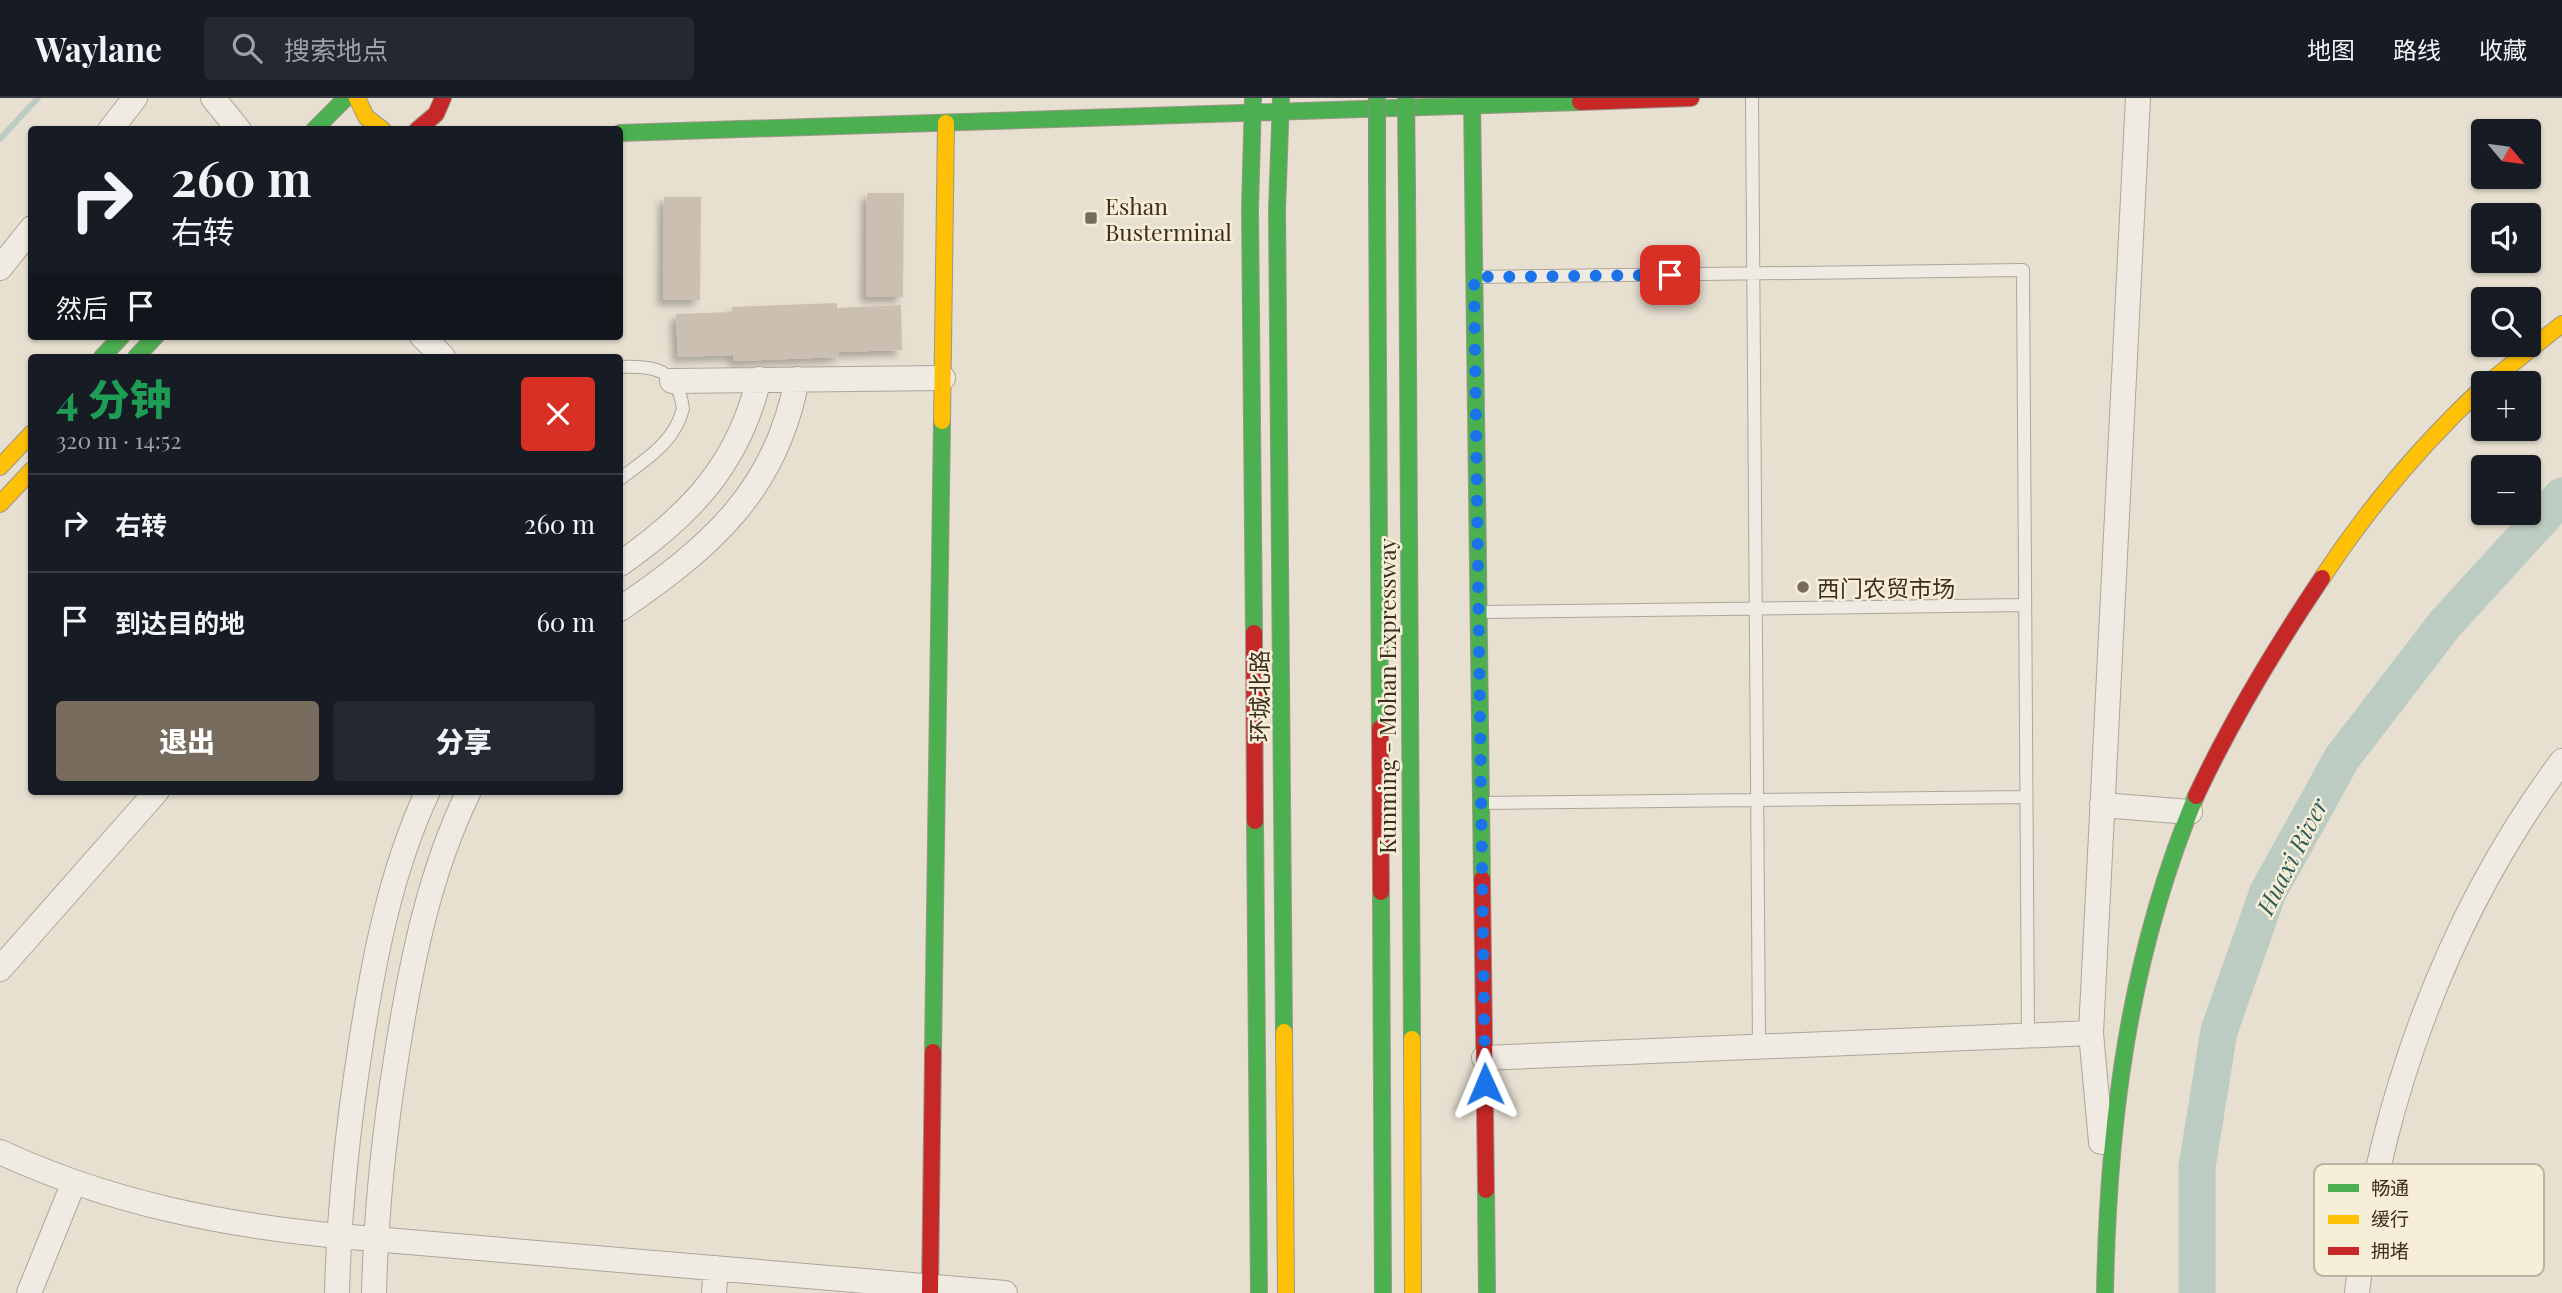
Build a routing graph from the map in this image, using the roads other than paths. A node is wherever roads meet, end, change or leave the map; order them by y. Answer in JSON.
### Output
{"nodes":[{"id":1,"x":135,"y":98,"type":"edge"},
{"id":2,"x":212,"y":98,"type":"edge"},
{"id":3,"x":346,"y":98,"type":"edge"},
{"id":4,"x":356,"y":98,"type":"edge"},
{"id":5,"x":443,"y":98,"type":"edge"},
{"id":6,"x":1118,"y":98,"type":"edge"},
{"id":7,"x":1229,"y":98,"type":"edge"},
{"id":8,"x":1377,"y":98,"type":"edge"},
{"id":9,"x":1406,"y":98,"type":"edge"},
{"id":10,"x":1424,"y":98,"type":"edge"},
{"id":11,"x":1691,"y":98,"type":"edge"},
{"id":12,"x":1752,"y":98,"type":"edge"},
{"id":13,"x":2138,"y":98,"type":"edge"},
{"id":14,"x":1472,"y":102,"type":"edge"},
{"id":15,"x":1281,"y":105,"type":"edge"},
{"id":16,"x":1253,"y":106,"type":"edge"},
{"id":17,"x":947,"y":117,"type":"junction"},
{"id":18,"x":1135,"y":117,"type":"junction"},
{"id":19,"x":367,"y":118,"type":"junction"},
{"id":20,"x":113,"y":126,"type":"edge"},
{"id":21,"x":236,"y":126,"type":"edge"},
{"id":22,"x":318,"y":126,"type":"edge"},
{"id":23,"x":358,"y":126,"type":"edge"},
{"id":24,"x":378,"y":126,"type":"edge"},
{"id":25,"x":422,"y":126,"type":"edge"},
{"id":26,"x":623,"y":133,"type":"edge"},
{"id":27,"x":1414,"y":194,"type":"junction"},
{"id":28,"x":28,"y":233,"type":"edge"},
{"id":29,"x":0,"y":268,"type":"edge"},
{"id":30,"x":1753,"y":274,"type":"junction"},
{"id":31,"x":1474,"y":277,"type":"junction"},
{"id":32,"x":2562,"y":324,"type":"edge"},
{"id":33,"x":118,"y":340,"type":"edge"},
{"id":34,"x":152,"y":340,"type":"edge"},
{"id":35,"x":426,"y":340,"type":"edge"},
{"id":36,"x":105,"y":354,"type":"edge"},
{"id":37,"x":139,"y":354,"type":"edge"},
{"id":38,"x":440,"y":354,"type":"edge"},
{"id":39,"x":623,"y":367,"type":"edge"},
{"id":40,"x":2503,"y":371,"type":"edge"},
{"id":41,"x":943,"y":377,"type":"junction"},
{"id":42,"x":759,"y":379,"type":"junction"},
{"id":43,"x":797,"y":379,"type":"junction"},
{"id":44,"x":672,"y":381,"type":"junction"},
{"id":45,"x":2471,"y":399,"type":"edge"},
{"id":46,"x":28,"y":437,"type":"edge"},
{"id":47,"x":0,"y":467,"type":"edge"},
{"id":48,"x":28,"y":474,"type":"edge"},
{"id":49,"x":623,"y":477,"type":"edge"},
{"id":50,"x":0,"y":503,"type":"edge"},
{"id":51,"x":623,"y":562,"type":"edge"},
{"id":52,"x":2025,"y":605,"type":"junction"},
{"id":53,"x":623,"y":607,"type":"edge"},
{"id":54,"x":1756,"y":608,"type":"junction"},
{"id":55,"x":1479,"y":611,"type":"junction"},
{"id":56,"x":2562,"y":761,"type":"edge"},
{"id":57,"x":153,"y":795,"type":"edge"},
{"id":58,"x":427,"y":795,"type":"edge"},
{"id":59,"x":467,"y":795,"type":"edge"},
{"id":60,"x":2026,"y":797,"type":"junction"},
{"id":61,"x":1757,"y":800,"type":"junction"},
{"id":62,"x":1481,"y":803,"type":"junction"},
{"id":63,"x":2102,"y":805,"type":"junction"},
{"id":64,"x":2190,"y":811,"type":"junction"},
{"id":65,"x":0,"y":968,"type":"edge"},
{"id":66,"x":2091,"y":1033,"type":"junction"},
{"id":67,"x":2028,"y":1035,"type":"junction"},
{"id":68,"x":1759,"y":1047,"type":"junction"},
{"id":69,"x":1484,"y":1058,"type":"junction"},
{"id":70,"x":0,"y":1152,"type":"edge"},
{"id":71,"x":2380,"y":1164,"type":"edge"},
{"id":72,"x":74,"y":1182,"type":"junction"},
{"id":73,"x":2107,"y":1208,"type":"junction"},
{"id":74,"x":339,"y":1236,"type":"junction"},
{"id":75,"x":376,"y":1239,"type":"junction"},
{"id":76,"x":716,"y":1268,"type":"junction"},
{"id":77,"x":930,"y":1290,"type":"edge"},
{"id":78,"x":29,"y":1293,"type":"edge"},
{"id":79,"x":337,"y":1293,"type":"edge"},
{"id":80,"x":374,"y":1293,"type":"edge"},
{"id":81,"x":714,"y":1293,"type":"edge"},
{"id":82,"x":1005,"y":1293,"type":"edge"},
{"id":83,"x":1259,"y":1293,"type":"edge"},
{"id":84,"x":1286,"y":1293,"type":"edge"},
{"id":85,"x":1383,"y":1293,"type":"edge"},
{"id":86,"x":1413,"y":1293,"type":"edge"},
{"id":87,"x":1488,"y":1293,"type":"edge"},
{"id":88,"x":2105,"y":1293,"type":"edge"}],
"edges":[{"from":1,"to":20,"type":"street"},
{"from":2,"to":21,"type":"street"},
{"from":3,"to":22,"type":"main road"},
{"from":4,"to":19,"type":"main road"},
{"from":5,"to":25,"type":"main road"},
{"from":6,"to":18,"type":"main road"},
{"from":7,"to":16,"type":"main road"},
{"from":8,"to":85,"type":"main road","name":"Kunming - Mohan Expressway","bridge":true},
{"from":9,"to":27,"type":"main road","name":"Kunming - Mohan Expressway","bridge":true},
{"from":10,"to":27,"type":"main road"},
{"from":11,"to":14,"type":"main road"},
{"from":12,"to":30,"type":"lane"},
{"from":13,"to":63,"type":"street"},
{"from":14,"to":15,"type":"main road"},
{"from":14,"to":31,"type":"main road"},
{"from":15,"to":16,"type":"main road"},
{"from":15,"to":84,"type":"main road","name":"环城北路"},
{"from":16,"to":18,"type":"main road"},
{"from":16,"to":83,"type":"main road","name":"环城北路"},
{"from":17,"to":18,"type":"main road"},
{"from":17,"to":26,"type":"main road"},
{"from":17,"to":41,"type":"main road"},
{"from":19,"to":23,"type":"main road"},
{"from":19,"to":24,"type":"main road"},
{"from":27,"to":86,"type":"main road","name":"Kunming - Mohan Expressway"},
{"from":28,"to":29,"type":"street"},
{"from":30,"to":31,"type":"lane"},
{"from":30,"to":52,"type":"lane"},
{"from":30,"to":54,"type":"lane"},
{"from":31,"to":55,"type":"main road"},
{"from":32,"to":40,"type":"main road"},
{"from":33,"to":36,"type":"main road"},
{"from":34,"to":37,"type":"main road"},
{"from":35,"to":38,"type":"street"},
{"from":39,"to":44,"type":"lane"},
{"from":41,"to":43,"type":"street"},
{"from":41,"to":77,"type":"main road"},
{"from":42,"to":43,"type":"street"},
{"from":42,"to":44,"type":"street"},
{"from":42,"to":51,"type":"street"},
{"from":43,"to":53,"type":"street"},
{"from":44,"to":49,"type":"lane"},
{"from":45,"to":64,"type":"main road"},
{"from":46,"to":47,"type":"main road"},
{"from":48,"to":50,"type":"main road"},
{"from":52,"to":54,"type":"lane"},
{"from":52,"to":60,"type":"lane"},
{"from":54,"to":55,"type":"lane"},
{"from":54,"to":61,"type":"lane"},
{"from":55,"to":62,"type":"main road"},
{"from":56,"to":71,"type":"street"},
{"from":57,"to":65,"type":"street"},
{"from":58,"to":74,"type":"street"},
{"from":59,"to":75,"type":"street"},
{"from":60,"to":61,"type":"lane"},
{"from":60,"to":67,"type":"lane"},
{"from":61,"to":62,"type":"lane"},
{"from":61,"to":68,"type":"lane"},
{"from":62,"to":69,"type":"main road"},
{"from":63,"to":64,"type":"street"},
{"from":63,"to":66,"type":"street"},
{"from":64,"to":73,"type":"main road"},
{"from":66,"to":67,"type":"street"},
{"from":66,"to":73,"type":"street"},
{"from":67,"to":68,"type":"street"},
{"from":68,"to":69,"type":"street"},
{"from":69,"to":87,"type":"main road"},
{"from":70,"to":72,"type":"street"},
{"from":72,"to":74,"type":"street"},
{"from":72,"to":78,"type":"street"},
{"from":73,"to":88,"type":"main road"},
{"from":74,"to":75,"type":"street"},
{"from":74,"to":79,"type":"street"},
{"from":75,"to":76,"type":"street"},
{"from":75,"to":80,"type":"street"},
{"from":76,"to":77,"type":"street"},
{"from":76,"to":81,"type":"street"},
{"from":77,"to":82,"type":"street"}]}
